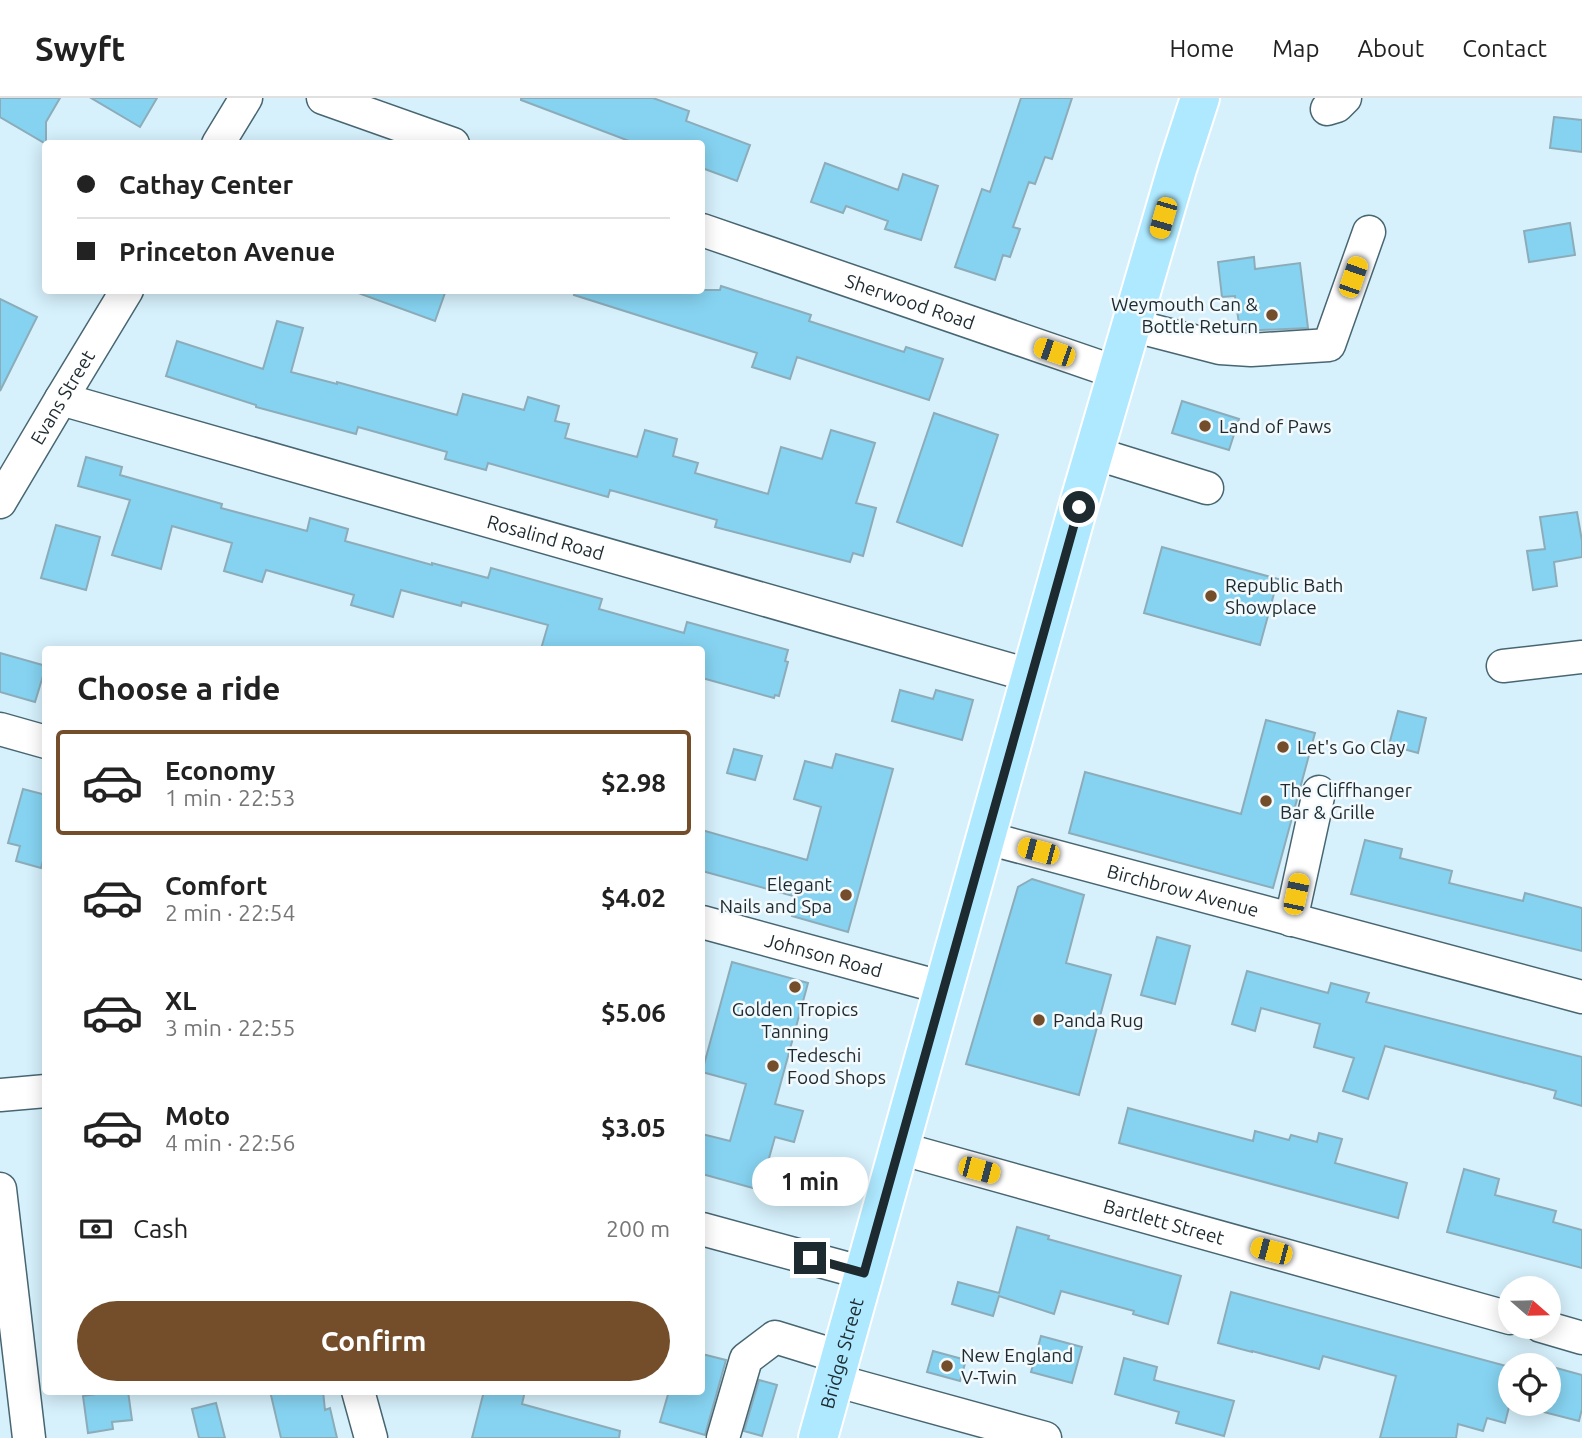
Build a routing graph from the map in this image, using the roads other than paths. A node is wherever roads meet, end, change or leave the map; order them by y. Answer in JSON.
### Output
{"nodes":[{"id":1,"x":246,"y":98,"type":"edge"},
{"id":2,"x":323,"y":98,"type":"edge"},
{"id":3,"x":1200,"y":98,"type":"edge"},
{"id":4,"x":220,"y":140,"type":"edge"},
{"id":5,"x":442,"y":140,"type":"edge"},
{"id":6,"x":705,"y":231,"type":"edge"},
{"id":7,"x":1369,"y":232,"type":"dead end"},
{"id":8,"x":125,"y":294,"type":"edge"},
{"id":9,"x":1131,"y":325,"type":"junction"},
{"id":10,"x":1118,"y":373,"type":"junction"},
{"id":11,"x":61,"y":399,"type":"junction"},
{"id":12,"x":1094,"y":453,"type":"junction"},
{"id":13,"x":1207,"y":488,"type":"dead end"},
{"id":14,"x":0,"y":502,"type":"edge"},
{"id":15,"x":1582,"y":657,"type":"edge"},
{"id":16,"x":1503,"y":666,"type":"dead end"},
{"id":17,"x":1032,"y":676,"type":"junction"},
{"id":18,"x":0,"y":730,"type":"edge"},
{"id":19,"x":42,"y":741,"type":"edge"},
{"id":20,"x":1319,"y":792,"type":"dead end"},
{"id":21,"x":987,"y":838,"type":"junction"},
{"id":22,"x":1291,"y":920,"type":"junction"},
{"id":23,"x":705,"y":923,"type":"edge"},
{"id":24,"x":944,"y":988,"type":"junction"},
{"id":25,"x":1582,"y":997,"type":"edge"},
{"id":26,"x":42,"y":1091,"type":"edge"},
{"id":27,"x":0,"y":1095,"type":"edge"},
{"id":28,"x":899,"y":1148,"type":"junction"},
{"id":29,"x":0,"y":1189,"type":"edge"},
{"id":30,"x":705,"y":1230,"type":"edge"},
{"id":31,"x":864,"y":1273,"type":"junction"},
{"id":32,"x":1498,"y":1315,"type":"edge"},
{"id":33,"x":1561,"y":1332,"type":"edge"},
{"id":34,"x":1582,"y":1338,"type":"edge"},
{"id":35,"x":837,"y":1368,"type":"junction"},
{"id":36,"x":359,"y":1395,"type":"edge"},
{"id":37,"x":29,"y":1438,"type":"edge"},
{"id":38,"x":371,"y":1438,"type":"edge"},
{"id":39,"x":723,"y":1438,"type":"edge"},
{"id":40,"x":818,"y":1438,"type":"edge"},
{"id":41,"x":1045,"y":1438,"type":"edge"}],
"edges":[{"from":1,"to":4,"type":"street"},
{"from":2,"to":5,"type":"street"},
{"from":3,"to":9,"type":"main road","name":"Bridge Street"},
{"from":6,"to":10,"type":"street","name":"Sherwood Road"},
{"from":7,"to":9,"type":"street"},
{"from":8,"to":11,"type":"street","name":"Evans Street"},
{"from":9,"to":10,"type":"main road","name":"Bridge Street"},
{"from":10,"to":12,"type":"main road","name":"Bridge Street"},
{"from":11,"to":14,"type":"street","name":"Evans Street"},
{"from":11,"to":17,"type":"street","name":"Rosalind Road"},
{"from":12,"to":13,"type":"street"},
{"from":12,"to":17,"type":"main road","name":"Bridge Street"},
{"from":15,"to":16,"type":"street"},
{"from":17,"to":21,"type":"main road","name":"Bridge Street"},
{"from":18,"to":19,"type":"street"},
{"from":20,"to":22,"type":"street"},
{"from":21,"to":22,"type":"street","name":"Birchbrow Avenue"},
{"from":21,"to":24,"type":"main road","name":"Bridge Street"},
{"from":22,"to":25,"type":"street","name":"Birchbrow Avenue"},
{"from":23,"to":24,"type":"street","name":"Johnson Road"},
{"from":24,"to":28,"type":"main road","name":"Bridge Street"},
{"from":26,"to":27,"type":"street"},
{"from":28,"to":31,"type":"main road","name":"Bridge Street"},
{"from":28,"to":32,"type":"street","name":"Bartlett Street"},
{"from":29,"to":37,"type":"street"},
{"from":30,"to":31,"type":"street"},
{"from":31,"to":35,"type":"main road","name":"Bridge Street"},
{"from":33,"to":34,"type":"street"},
{"from":35,"to":39,"type":"street"},
{"from":35,"to":40,"type":"main road","name":"Bridge Street"},
{"from":35,"to":41,"type":"street"},
{"from":36,"to":38,"type":"street"}]}
